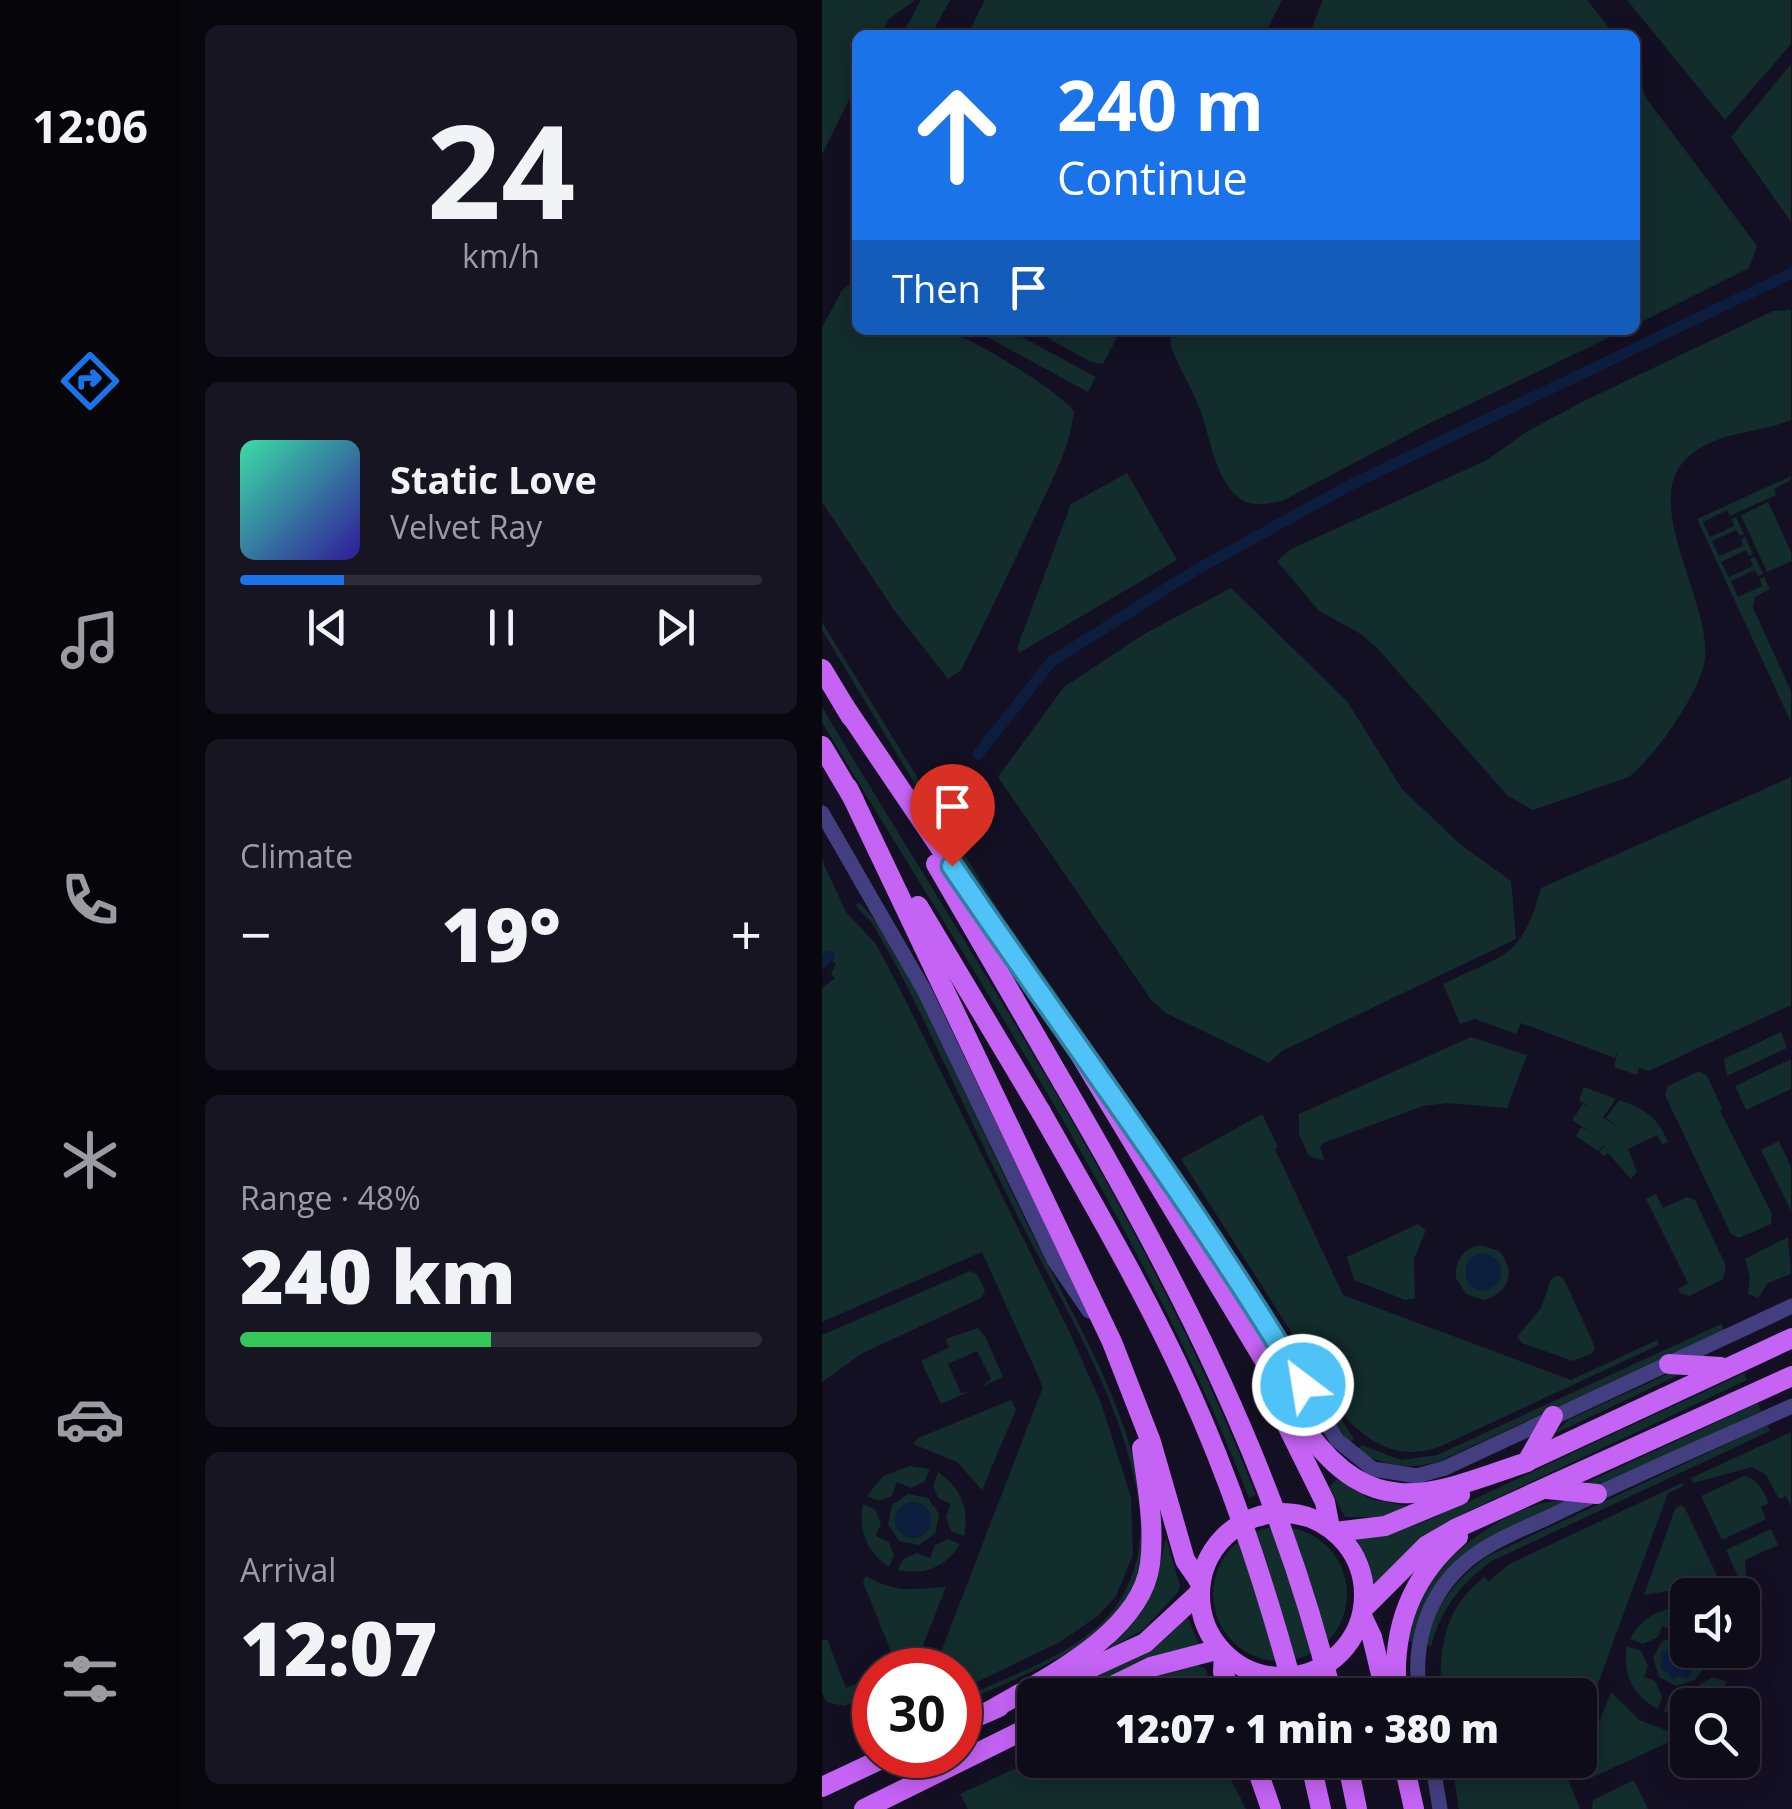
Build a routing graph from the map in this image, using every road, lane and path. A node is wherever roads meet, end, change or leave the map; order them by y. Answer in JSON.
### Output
{"nodes":[{"id":1,"x":822,"y":669,"type":"edge"},
{"id":2,"x":845,"y":707,"type":"junction"},
{"id":3,"x":822,"y":746,"type":"edge"},
{"id":4,"x":848,"y":788,"type":"junction"},
{"id":5,"x":822,"y":813,"type":"edge"},
{"id":6,"x":1080,"y":1056,"type":"junction"},
{"id":7,"x":1219,"y":1285,"type":"junction"},
{"id":8,"x":1792,"y":1306,"type":"edge"},
{"id":9,"x":1792,"y":1338,"type":"edge"},
{"id":10,"x":1112,"y":1342,"type":"junction"},
{"id":11,"x":1669,"y":1364,"type":"junction"},
{"id":12,"x":1728,"y":1368,"type":"junction"},
{"id":13,"x":1792,"y":1376,"type":"edge"},
{"id":14,"x":1134,"y":1395,"type":"junction"},
{"id":15,"x":1792,"y":1406,"type":"edge"},
{"id":16,"x":1553,"y":1416,"type":"junction"},
{"id":17,"x":1527,"y":1462,"type":"junction"},
{"id":18,"x":1545,"y":1489,"type":"junction"},
{"id":19,"x":1597,"y":1494,"type":"junction"},
{"id":20,"x":1513,"y":1504,"type":"junction"},
{"id":21,"x":1332,"y":1530,"type":"junction"},
{"id":22,"x":1200,"y":1588,"type":"junction"},
{"id":23,"x":1362,"y":1612,"type":"junction"},
{"id":24,"x":1222,"y":1652,"type":"junction"},
{"id":25,"x":1127,"y":1678,"type":"edge"},
{"id":26,"x":1226,"y":1678,"type":"edge"},
{"id":27,"x":1291,"y":1678,"type":"edge"},
{"id":28,"x":1327,"y":1678,"type":"edge"},
{"id":29,"x":1382,"y":1678,"type":"edge"},
{"id":30,"x":1397,"y":1678,"type":"edge"},
{"id":31,"x":1419,"y":1678,"type":"edge"},
{"id":32,"x":988,"y":1712,"type":"junction"},
{"id":33,"x":982,"y":1715,"type":"edge"},
{"id":34,"x":1017,"y":1735,"type":"edge"},
{"id":35,"x":982,"y":1748,"type":"edge"},
{"id":36,"x":852,"y":1773,"type":"edge"},
{"id":37,"x":913,"y":1778,"type":"edge"},
{"id":38,"x":1253,"y":1778,"type":"edge"},
{"id":39,"x":1260,"y":1778,"type":"edge"},
{"id":40,"x":1314,"y":1778,"type":"edge"},
{"id":41,"x":1351,"y":1778,"type":"edge"},
{"id":42,"x":1407,"y":1778,"type":"edge"},
{"id":43,"x":1435,"y":1778,"type":"edge"},
{"id":44,"x":822,"y":1787,"type":"edge"},
{"id":45,"x":1270,"y":1805,"type":"edge"},
{"id":46,"x":864,"y":1809,"type":"edge"},
{"id":47,"x":1321,"y":1809,"type":"edge"},
{"id":48,"x":1357,"y":1809,"type":"edge"},
{"id":49,"x":1414,"y":1809,"type":"edge"},
{"id":50,"x":1440,"y":1809,"type":"edge"}],
"edges":[{"from":1,"to":2,"type":"main road"},
{"from":2,"to":6,"type":"main road"},
{"from":2,"to":28,"type":"main road","bridge":true},
{"from":3,"to":4,"type":"main road"},
{"from":4,"to":10,"type":"main road"},
{"from":4,"to":27,"type":"main road","bridge":true},
{"from":5,"to":10,"type":"street"},
{"from":6,"to":7,"type":"main road"},
{"from":6,"to":16,"type":"street"},
{"from":7,"to":17,"type":"main road"},
{"from":7,"to":21,"type":"main road"},
{"from":8,"to":11,"type":"street"},
{"from":9,"to":12,"type":"main road"},
{"from":10,"to":14,"type":"main road"},
{"from":11,"to":12,"type":"main road"},
{"from":11,"to":16,"type":"street"},
{"from":12,"to":17,"type":"main road"},
{"from":13,"to":18,"type":"main road"},
{"from":14,"to":22,"type":"main road"},
{"from":14,"to":32,"type":"main road"},
{"from":15,"to":19,"type":"street"},
{"from":16,"to":17,"type":"main road"},
{"from":17,"to":21,"type":"main road"},
{"from":18,"to":19,"type":"main road"},
{"from":18,"to":20,"type":"main road"},
{"from":19,"to":31,"type":"street"},
{"from":20,"to":23,"type":"main road"},
{"from":20,"to":30,"type":"main road"},
{"from":21,"to":22,"type":"main road"},
{"from":21,"to":23,"type":"main road"},
{"from":22,"to":24,"type":"main road"},
{"from":22,"to":32,"type":"main road"},
{"from":23,"to":24,"type":"main road"},
{"from":23,"to":29,"type":"main road"},
{"from":24,"to":25,"type":"main road"},
{"from":24,"to":26,"type":"main road"},
{"from":32,"to":33,"type":"main road"},
{"from":34,"to":35,"type":"main road"},
{"from":36,"to":44,"type":"main road"},
{"from":37,"to":46,"type":"main road"},
{"from":38,"to":45,"type":"main road"},
{"from":39,"to":45,"type":"main road"},
{"from":40,"to":47,"type":"main road"},
{"from":41,"to":48,"type":"main road"},
{"from":42,"to":49,"type":"main road"},
{"from":43,"to":50,"type":"street"}]}
